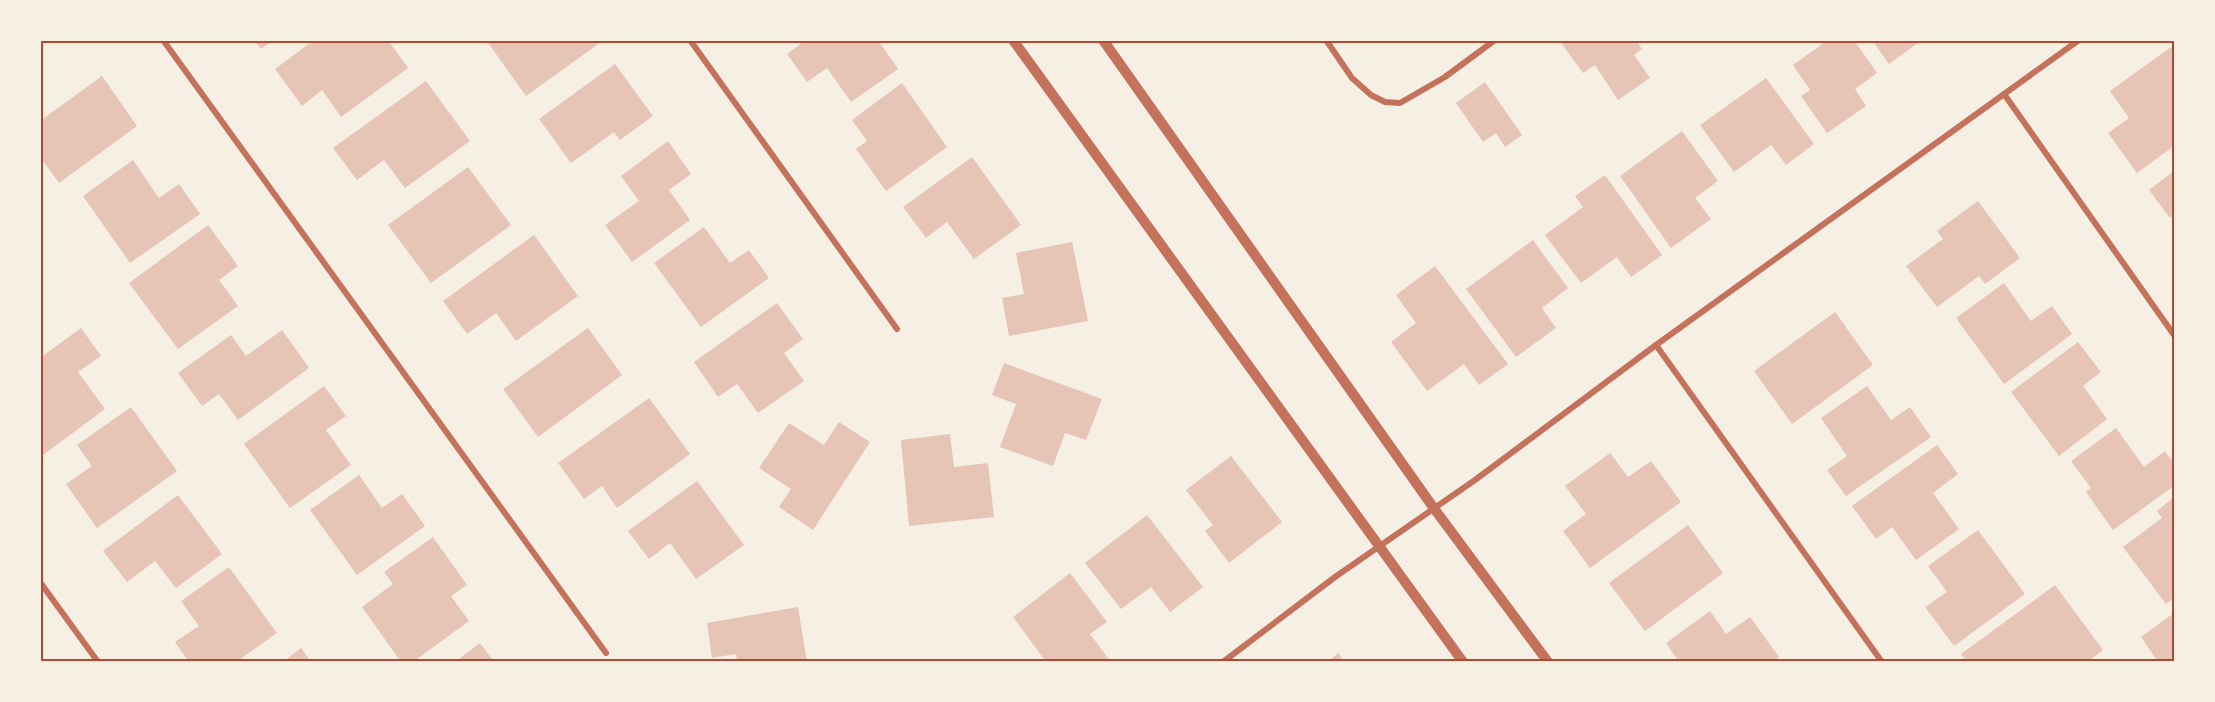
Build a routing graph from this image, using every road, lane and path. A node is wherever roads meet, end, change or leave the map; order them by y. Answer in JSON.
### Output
{"nodes":[{"id":1,"x":163,"y":40,"type":"edge"},
{"id":2,"x":690,"y":40,"type":"edge"},
{"id":3,"x":1013,"y":40,"type":"edge"},
{"id":4,"x":1103,"y":40,"type":"edge"},
{"id":5,"x":1326,"y":40,"type":"edge"},
{"id":6,"x":1495,"y":40,"type":"edge"},
{"id":7,"x":2079,"y":40,"type":"edge"},
{"id":8,"x":2004,"y":94,"type":"junction"},
{"id":9,"x":897,"y":329,"type":"dead end"},
{"id":10,"x":2175,"y":335,"type":"edge"},
{"id":11,"x":1656,"y":345,"type":"junction"},
{"id":12,"x":1433,"y":507,"type":"junction"},
{"id":13,"x":1378,"y":547,"type":"junction"},
{"id":14,"x":40,"y":582,"type":"edge"},
{"id":15,"x":606,"y":653,"type":"dead end"},
{"id":16,"x":98,"y":662,"type":"edge"},
{"id":17,"x":1223,"y":662,"type":"edge"},
{"id":18,"x":1463,"y":662,"type":"edge"},
{"id":19,"x":1548,"y":662,"type":"edge"},
{"id":20,"x":1882,"y":662,"type":"edge"}],
"edges":[{"from":1,"to":15,"type":"street"},
{"from":2,"to":9,"type":"street"},
{"from":3,"to":13,"type":"street"},
{"from":4,"to":12,"type":"street"},
{"from":5,"to":6,"type":"street"},
{"from":7,"to":8,"type":"street"},
{"from":8,"to":10,"type":"street"},
{"from":8,"to":11,"type":"street"},
{"from":11,"to":12,"type":"street"},
{"from":11,"to":20,"type":"street"},
{"from":12,"to":13,"type":"street"},
{"from":12,"to":19,"type":"street"},
{"from":13,"to":17,"type":"street"},
{"from":13,"to":18,"type":"street"},
{"from":14,"to":16,"type":"street"}]}
